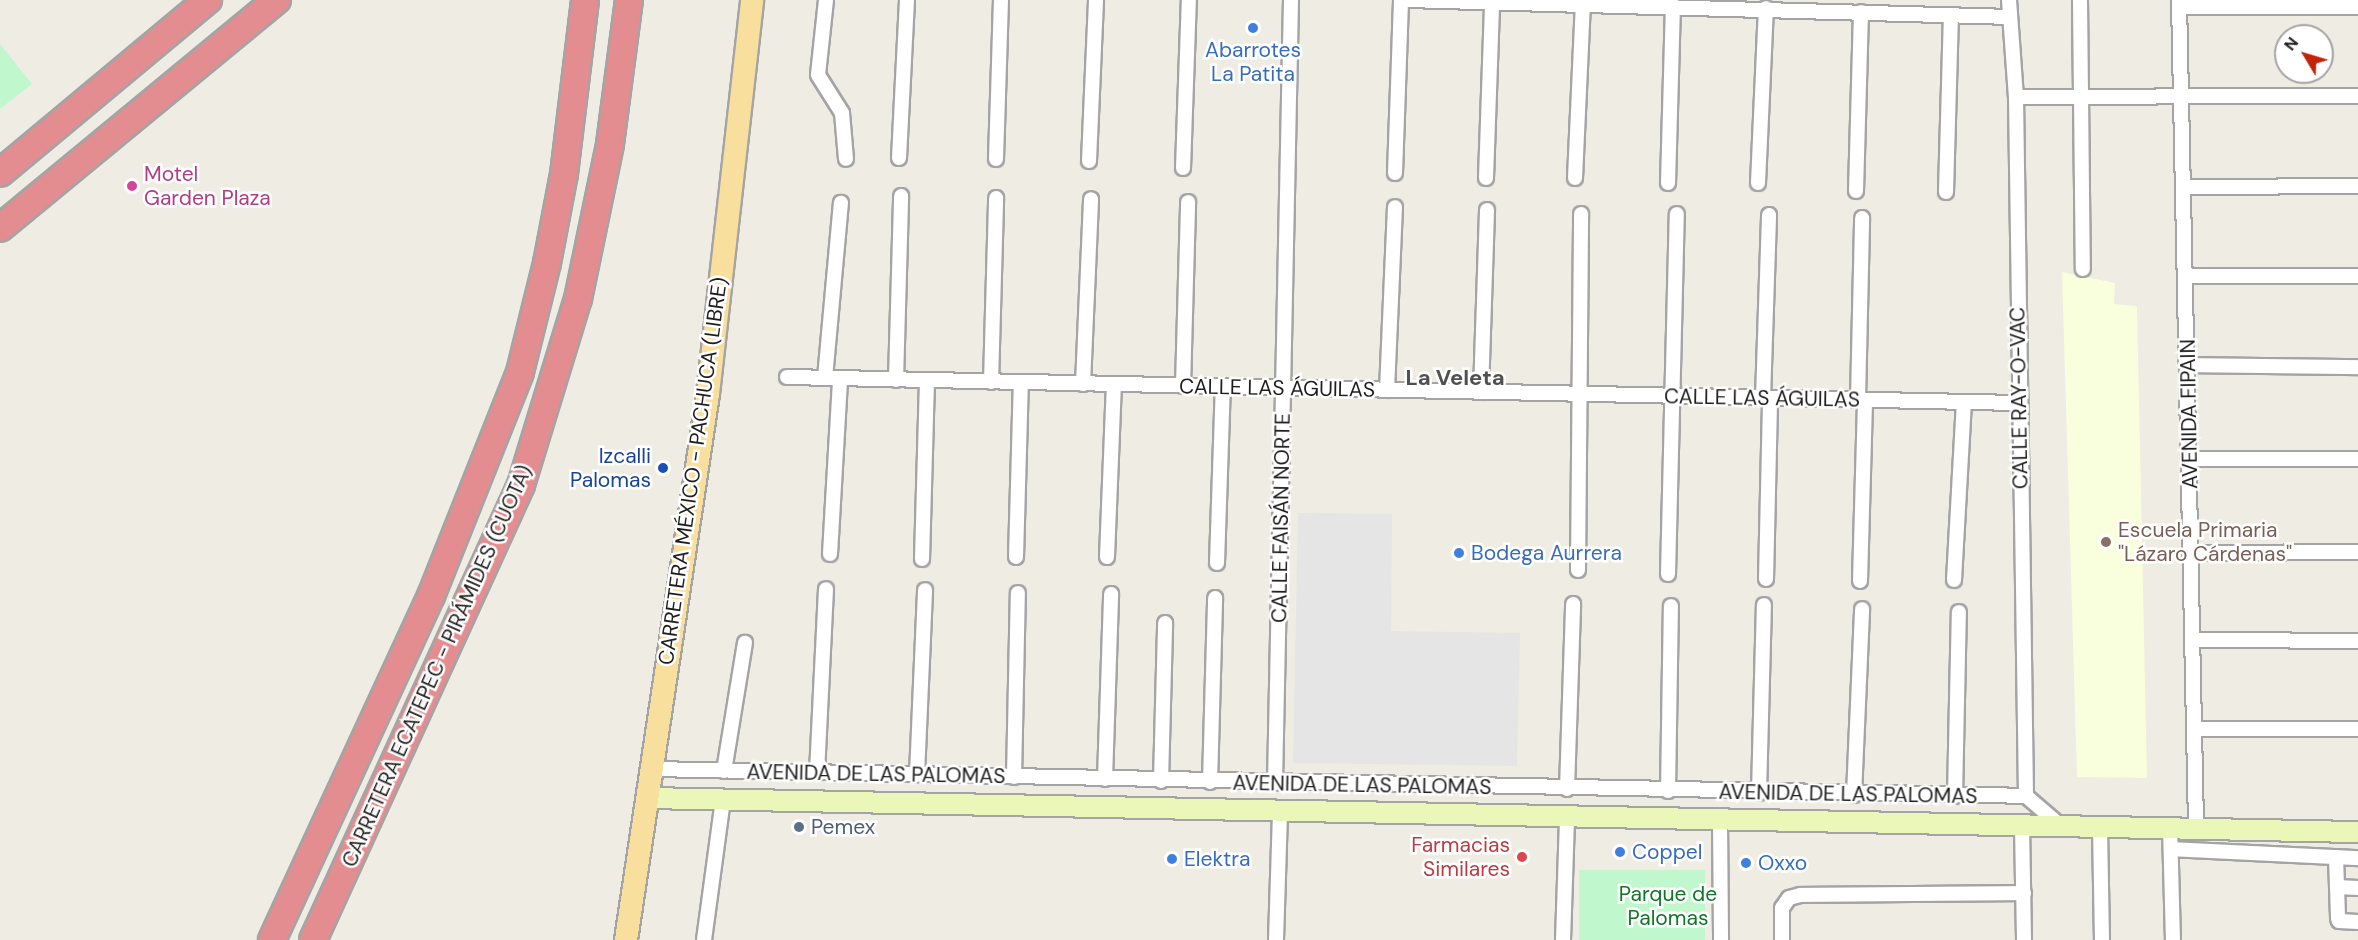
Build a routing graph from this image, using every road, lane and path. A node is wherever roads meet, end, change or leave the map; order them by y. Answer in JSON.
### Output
{"nodes":[{"id":1,"x":277,"y":0,"type":"edge"},
{"id":2,"x":585,"y":0,"type":"edge"},
{"id":3,"x":629,"y":0,"type":"edge"},
{"id":4,"x":752,"y":0,"type":"edge"},
{"id":5,"x":826,"y":0,"type":"edge"},
{"id":6,"x":907,"y":0,"type":"edge"},
{"id":7,"x":1001,"y":0,"type":"edge"},
{"id":8,"x":1096,"y":0,"type":"edge"},
{"id":9,"x":1190,"y":0,"type":"edge"},
{"id":10,"x":1291,"y":0,"type":"edge"},
{"id":11,"x":1401,"y":0,"type":"edge"},
{"id":12,"x":1407,"y":0,"type":"edge"},
{"id":13,"x":2009,"y":0,"type":"edge"},
{"id":14,"x":2080,"y":0,"type":"edge"},
{"id":15,"x":200,"y":4,"type":"edge"},
{"id":16,"x":1492,"y":4,"type":"junction"},
{"id":17,"x":1583,"y":4,"type":"junction"},
{"id":18,"x":2179,"y":4,"type":"edge"},
{"id":19,"x":1673,"y":5,"type":"junction"},
{"id":20,"x":2358,"y":7,"type":"edge"},
{"id":21,"x":1766,"y":8,"type":"junction"},
{"id":22,"x":1861,"y":12,"type":"junction"},
{"id":23,"x":1951,"y":15,"type":"junction"},
{"id":24,"x":2010,"y":17,"type":"junction"},
{"id":25,"x":2182,"y":94,"type":"junction"},
{"id":26,"x":2358,"y":96,"type":"edge"},
{"id":27,"x":2016,"y":97,"type":"junction"},
{"id":28,"x":2082,"y":97,"type":"junction"},
{"id":29,"x":899,"y":158,"type":"dead end"},
{"id":30,"x":846,"y":159,"type":"dead end"},
{"id":31,"x":996,"y":159,"type":"dead end"},
{"id":32,"x":1089,"y":161,"type":"dead end"},
{"id":33,"x":1183,"y":168,"type":"dead end"},
{"id":34,"x":0,"y":173,"type":"edge"},
{"id":35,"x":1395,"y":173,"type":"dead end"},
{"id":36,"x":1486,"y":178,"type":"dead end"},
{"id":37,"x":1575,"y":178,"type":"dead end"},
{"id":38,"x":1668,"y":183,"type":"dead end"},
{"id":39,"x":1758,"y":183,"type":"dead end"},
{"id":40,"x":2358,"y":186,"type":"edge"},
{"id":41,"x":2184,"y":187,"type":"junction"},
{"id":42,"x":1856,"y":191,"type":"dead end"},
{"id":43,"x":1946,"y":192,"type":"dead end"},
{"id":44,"x":901,"y":196,"type":"dead end"},
{"id":45,"x":996,"y":198,"type":"dead end"},
{"id":46,"x":1091,"y":200,"type":"dead end"},
{"id":47,"x":1188,"y":202,"type":"dead end"},
{"id":48,"x":841,"y":203,"type":"dead end"},
{"id":49,"x":1395,"y":207,"type":"dead end"},
{"id":50,"x":1487,"y":210,"type":"dead end"},
{"id":51,"x":1581,"y":214,"type":"dead end"},
{"id":52,"x":1677,"y":214,"type":"dead end"},
{"id":53,"x":1769,"y":215,"type":"dead end"},
{"id":54,"x":1862,"y":218,"type":"dead end"},
{"id":55,"x":0,"y":228,"type":"edge"},
{"id":56,"x":2083,"y":269,"type":"dead end"},
{"id":57,"x":2186,"y":276,"type":"junction"},
{"id":58,"x":2358,"y":276,"type":"edge"},
{"id":59,"x":2188,"y":365,"type":"junction"},
{"id":60,"x":2358,"y":367,"type":"edge"},
{"id":61,"x":787,"y":378,"type":"dead end"},
{"id":62,"x":825,"y":378,"type":"junction"},
{"id":63,"x":840,"y":378,"type":"junction"},
{"id":64,"x":896,"y":380,"type":"junction"},
{"id":65,"x":927,"y":381,"type":"junction"},
{"id":66,"x":991,"y":382,"type":"junction"},
{"id":67,"x":1021,"y":382,"type":"junction"},
{"id":68,"x":1083,"y":384,"type":"junction"},
{"id":69,"x":1114,"y":384,"type":"junction"},
{"id":70,"x":1183,"y":386,"type":"junction"},
{"id":71,"x":1223,"y":386,"type":"junction"},
{"id":72,"x":1284,"y":388,"type":"junction"},
{"id":73,"x":1387,"y":390,"type":"junction"},
{"id":74,"x":1481,"y":392,"type":"junction"},
{"id":75,"x":1581,"y":392,"type":"junction"},
{"id":76,"x":1671,"y":396,"type":"junction"},
{"id":77,"x":1767,"y":398,"type":"junction"},
{"id":78,"x":1861,"y":400,"type":"junction"},
{"id":79,"x":1964,"y":402,"type":"junction"},
{"id":80,"x":2018,"y":403,"type":"junction"},
{"id":81,"x":2190,"y":459,"type":"junction"},
{"id":82,"x":2358,"y":459,"type":"edge"},
{"id":83,"x":2358,"y":552,"type":"edge"},
{"id":84,"x":2191,"y":553,"type":"junction"},
{"id":85,"x":830,"y":554,"type":"dead end"},
{"id":86,"x":1016,"y":557,"type":"dead end"},
{"id":87,"x":1107,"y":557,"type":"dead end"},
{"id":88,"x":922,"y":559,"type":"dead end"},
{"id":89,"x":1217,"y":563,"type":"dead end"},
{"id":90,"x":1578,"y":570,"type":"dead end"},
{"id":91,"x":1668,"y":574,"type":"dead end"},
{"id":92,"x":1766,"y":579,"type":"dead end"},
{"id":93,"x":1860,"y":580,"type":"dead end"},
{"id":94,"x":1954,"y":580,"type":"dead end"},
{"id":95,"x":826,"y":589,"type":"dead end"},
{"id":96,"x":926,"y":590,"type":"dead end"},
{"id":97,"x":1018,"y":593,"type":"dead end"},
{"id":98,"x":1111,"y":594,"type":"dead end"},
{"id":99,"x":1215,"y":598,"type":"dead end"},
{"id":100,"x":1573,"y":604,"type":"dead end"},
{"id":101,"x":1764,"y":605,"type":"dead end"},
{"id":102,"x":1671,"y":606,"type":"dead end"},
{"id":103,"x":1862,"y":609,"type":"dead end"},
{"id":104,"x":1959,"y":612,"type":"dead end"},
{"id":105,"x":1165,"y":623,"type":"dead end"},
{"id":106,"x":2193,"y":640,"type":"junction"},
{"id":107,"x":2358,"y":641,"type":"edge"},
{"id":108,"x":745,"y":643,"type":"dead end"},
{"id":109,"x":2194,"y":729,"type":"junction"},
{"id":110,"x":2358,"y":729,"type":"edge"},
{"id":111,"x":651,"y":769,"type":"junction"},
{"id":112,"x":724,"y":771,"type":"junction"},
{"id":113,"x":817,"y":773,"type":"junction"},
{"id":114,"x":917,"y":775,"type":"junction"},
{"id":115,"x":1014,"y":777,"type":"junction"},
{"id":116,"x":1105,"y":779,"type":"junction"},
{"id":117,"x":1161,"y":781,"type":"junction"},
{"id":118,"x":1210,"y":782,"type":"junction"},
{"id":119,"x":1275,"y":783,"type":"junction"},
{"id":120,"x":1567,"y":789,"type":"junction"},
{"id":121,"x":1668,"y":791,"type":"junction"},
{"id":122,"x":1759,"y":793,"type":"junction"},
{"id":123,"x":1854,"y":795,"type":"junction"},
{"id":124,"x":1955,"y":796,"type":"junction"},
{"id":125,"x":2025,"y":796,"type":"junction"},
{"id":126,"x":647,"y":798,"type":"junction"},
{"id":127,"x":723,"y":799,"type":"junction"},
{"id":128,"x":1280,"y":811,"type":"junction"},
{"id":129,"x":1567,"y":816,"type":"junction"},
{"id":130,"x":1720,"y":820,"type":"junction"},
{"id":131,"x":2022,"y":825,"type":"junction"},
{"id":132,"x":2062,"y":827,"type":"junction"},
{"id":133,"x":2100,"y":827,"type":"junction"},
{"id":134,"x":2170,"y":827,"type":"junction"},
{"id":135,"x":2196,"y":828,"type":"junction"},
{"id":136,"x":2358,"y":832,"type":"edge"},
{"id":137,"x":2171,"y":849,"type":"junction"},
{"id":138,"x":2336,"y":857,"type":"junction"},
{"id":139,"x":2358,"y":858,"type":"edge"},
{"id":140,"x":2337,"y":887,"type":"junction"},
{"id":141,"x":2358,"y":888,"type":"edge"},
{"id":142,"x":2024,"y":893,"type":"junction"},
{"id":143,"x":2358,"y":922,"type":"edge"},
{"id":144,"x":272,"y":940,"type":"edge"},
{"id":145,"x":313,"y":940,"type":"edge"},
{"id":146,"x":626,"y":940,"type":"edge"},
{"id":147,"x":704,"y":940,"type":"edge"},
{"id":148,"x":1276,"y":940,"type":"edge"},
{"id":149,"x":1563,"y":940,"type":"edge"},
{"id":150,"x":1721,"y":940,"type":"edge"},
{"id":151,"x":1782,"y":940,"type":"edge"},
{"id":152,"x":2024,"y":940,"type":"edge"},
{"id":153,"x":2102,"y":940,"type":"edge"},
{"id":154,"x":2173,"y":940,"type":"edge"}],
"edges":[{"from":1,"to":55,"type":"highway"},
{"from":2,"to":144,"type":"highway","name":"CARRETERA ECATEPEC - PIRÁMIDES (CUOTA)"},
{"from":3,"to":145,"type":"highway","name":"CARRETERA ECATEPEC - PIRÁMIDES (CUOTA)"},
{"from":4,"to":111,"type":"main road","name":"CARRETERA MÉXICO - PACHUCA (LIBRE)"},
{"from":5,"to":30,"type":"street"},
{"from":6,"to":29,"type":"street"},
{"from":7,"to":31,"type":"street"},
{"from":8,"to":32,"type":"street"},
{"from":9,"to":33,"type":"street"},
{"from":10,"to":72,"type":"street","name":"CALLE FAISÁN NORTE"},
{"from":11,"to":35,"type":"street"},
{"from":12,"to":16,"type":"street"},
{"from":13,"to":24,"type":"street","name":"CALLE RAY-O-VAC"},
{"from":14,"to":28,"type":"street"},
{"from":15,"to":34,"type":"highway"},
{"from":16,"to":17,"type":"street"},
{"from":16,"to":36,"type":"street"},
{"from":17,"to":19,"type":"street"},
{"from":17,"to":37,"type":"street"},
{"from":18,"to":20,"type":"street"},
{"from":18,"to":25,"type":"street","name":"AVENIDA FIPAIN"},
{"from":19,"to":21,"type":"street"},
{"from":19,"to":38,"type":"street"},
{"from":21,"to":22,"type":"street"},
{"from":21,"to":39,"type":"street"},
{"from":22,"to":23,"type":"street"},
{"from":22,"to":42,"type":"street"},
{"from":23,"to":24,"type":"street"},
{"from":23,"to":43,"type":"street"},
{"from":24,"to":27,"type":"street","name":"CALLE RAY-O-VAC"},
{"from":25,"to":26,"type":"street"},
{"from":25,"to":28,"type":"street"},
{"from":25,"to":41,"type":"street","name":"AVENIDA FIPAIN"},
{"from":27,"to":28,"type":"street"},
{"from":27,"to":80,"type":"street","name":"CALLE RAY-O-VAC"},
{"from":28,"to":56,"type":"street"},
{"from":40,"to":41,"type":"street"},
{"from":41,"to":57,"type":"street","name":"AVENIDA FIPAIN"},
{"from":44,"to":64,"type":"street"},
{"from":45,"to":66,"type":"street"},
{"from":46,"to":68,"type":"street"},
{"from":47,"to":70,"type":"street"},
{"from":48,"to":62,"type":"street"},
{"from":49,"to":73,"type":"street"},
{"from":50,"to":74,"type":"street"},
{"from":51,"to":75,"type":"street"},
{"from":52,"to":76,"type":"street"},
{"from":53,"to":77,"type":"street"},
{"from":54,"to":78,"type":"street"},
{"from":57,"to":58,"type":"street"},
{"from":57,"to":59,"type":"street","name":"AVENIDA FIPAIN"},
{"from":59,"to":60,"type":"street"},
{"from":59,"to":81,"type":"street","name":"AVENIDA FIPAIN"},
{"from":61,"to":62,"type":"street","name":"CALLE LAS ÁGUILAS"},
{"from":62,"to":63,"type":"street","name":"CALLE LAS ÁGUILAS"},
{"from":63,"to":64,"type":"street","name":"CALLE LAS ÁGUILAS"},
{"from":63,"to":85,"type":"street"},
{"from":64,"to":65,"type":"street","name":"CALLE LAS ÁGUILAS"},
{"from":65,"to":66,"type":"street","name":"CALLE LAS ÁGUILAS"},
{"from":65,"to":88,"type":"street"},
{"from":66,"to":67,"type":"street","name":"CALLE LAS ÁGUILAS"},
{"from":67,"to":68,"type":"street","name":"CALLE LAS ÁGUILAS"},
{"from":67,"to":86,"type":"street"},
{"from":68,"to":69,"type":"street","name":"CALLE LAS ÁGUILAS"},
{"from":69,"to":70,"type":"street","name":"CALLE LAS ÁGUILAS"},
{"from":69,"to":87,"type":"street"},
{"from":70,"to":71,"type":"street","name":"CALLE LAS ÁGUILAS"},
{"from":71,"to":72,"type":"street","name":"CALLE LAS ÁGUILAS"},
{"from":71,"to":89,"type":"street"},
{"from":72,"to":73,"type":"street","name":"CALLE LAS ÁGUILAS"},
{"from":72,"to":119,"type":"street","name":"CALLE FAISÁN NORTE"},
{"from":73,"to":74,"type":"street","name":"CALLE LAS ÁGUILAS"},
{"from":74,"to":75,"type":"street","name":"CALLE LAS ÁGUILAS"},
{"from":75,"to":76,"type":"street","name":"CALLE LAS ÁGUILAS"},
{"from":75,"to":90,"type":"street"},
{"from":76,"to":77,"type":"street","name":"CALLE LAS ÁGUILAS"},
{"from":76,"to":91,"type":"street"},
{"from":77,"to":78,"type":"street","name":"CALLE LAS ÁGUILAS"},
{"from":77,"to":92,"type":"street"},
{"from":78,"to":79,"type":"street","name":"CALLE LAS ÁGUILAS"},
{"from":78,"to":93,"type":"street"},
{"from":79,"to":80,"type":"street","name":"CALLE LAS ÁGUILAS"},
{"from":79,"to":94,"type":"street"},
{"from":80,"to":125,"type":"street","name":"CALLE RAY-O-VAC"},
{"from":81,"to":82,"type":"street"},
{"from":81,"to":84,"type":"street","name":"AVENIDA FIPAIN"},
{"from":83,"to":84,"type":"street"},
{"from":84,"to":106,"type":"street","name":"AVENIDA FIPAIN"},
{"from":95,"to":113,"type":"street"},
{"from":96,"to":114,"type":"street"},
{"from":97,"to":115,"type":"street"},
{"from":98,"to":116,"type":"street"},
{"from":99,"to":118,"type":"street"},
{"from":100,"to":120,"type":"street"},
{"from":101,"to":122,"type":"street"},
{"from":102,"to":121,"type":"street"},
{"from":103,"to":123,"type":"street"},
{"from":104,"to":124,"type":"street"},
{"from":105,"to":117,"type":"street"},
{"from":106,"to":107,"type":"street"},
{"from":106,"to":109,"type":"street","name":"AVENIDA FIPAIN"},
{"from":108,"to":112,"type":"street"},
{"from":109,"to":110,"type":"street"},
{"from":109,"to":135,"type":"street","name":"AVENIDA FIPAIN"},
{"from":111,"to":112,"type":"street","name":"AVENIDA DE LAS PALOMAS"},
{"from":111,"to":126,"type":"main road","name":"CARRETERA MÉXICO - PACHUCA (LIBRE)"},
{"from":112,"to":113,"type":"street","name":"AVENIDA DE LAS PALOMAS"},
{"from":113,"to":114,"type":"street","name":"AVENIDA DE LAS PALOMAS"},
{"from":114,"to":115,"type":"street","name":"AVENIDA DE LAS PALOMAS"},
{"from":115,"to":116,"type":"street","name":"AVENIDA DE LAS PALOMAS"},
{"from":116,"to":117,"type":"street","name":"AVENIDA DE LAS PALOMAS"},
{"from":117,"to":118,"type":"street","name":"AVENIDA DE LAS PALOMAS"},
{"from":118,"to":119,"type":"street","name":"AVENIDA DE LAS PALOMAS"},
{"from":119,"to":120,"type":"street","name":"AVENIDA DE LAS PALOMAS"},
{"from":120,"to":121,"type":"street","name":"AVENIDA DE LAS PALOMAS"},
{"from":121,"to":122,"type":"street","name":"AVENIDA DE LAS PALOMAS"},
{"from":122,"to":123,"type":"street","name":"AVENIDA DE LAS PALOMAS"},
{"from":123,"to":124,"type":"street","name":"AVENIDA DE LAS PALOMAS"},
{"from":124,"to":125,"type":"street","name":"AVENIDA DE LAS PALOMAS"},
{"from":125,"to":132,"type":"street"},
{"from":126,"to":127,"type":"main road","name":"AVENIDA DE LAS PALOMAS"},
{"from":126,"to":146,"type":"main road","name":"CARRETERA MÉXICO - PACHUCA (LIBRE)"},
{"from":127,"to":128,"type":"main road","name":"AVENIDA DE LAS PALOMAS"},
{"from":127,"to":147,"type":"street"},
{"from":128,"to":129,"type":"main road","name":"AVENIDA DE LAS PALOMAS"},
{"from":128,"to":148,"type":"street"},
{"from":129,"to":130,"type":"main road","name":"AVENIDA DE LAS PALOMAS"},
{"from":129,"to":149,"type":"street"},
{"from":130,"to":131,"type":"main road","name":"AVENIDA DE LAS PALOMAS"},
{"from":130,"to":150,"type":"street"},
{"from":131,"to":132,"type":"main road","name":"AVENIDA DE LAS PALOMAS"},
{"from":131,"to":142,"type":"street"},
{"from":132,"to":133,"type":"main road","name":"AVENIDA DE LAS PALOMAS"},
{"from":133,"to":134,"type":"main road","name":"AVENIDA DE LAS PALOMAS"},
{"from":133,"to":153,"type":"street"},
{"from":134,"to":135,"type":"main road","name":"AVENIDA DE LAS PALOMAS"},
{"from":134,"to":137,"type":"street"},
{"from":135,"to":136,"type":"main road","name":"AVENIDA DE LAS PALOMAS"},
{"from":137,"to":138,"type":"street"},
{"from":137,"to":154,"type":"street"},
{"from":138,"to":139,"type":"street"},
{"from":138,"to":140,"type":"street"},
{"from":140,"to":141,"type":"street"},
{"from":140,"to":143,"type":"street"},
{"from":142,"to":151,"type":"street"},
{"from":142,"to":152,"type":"street"}]}
